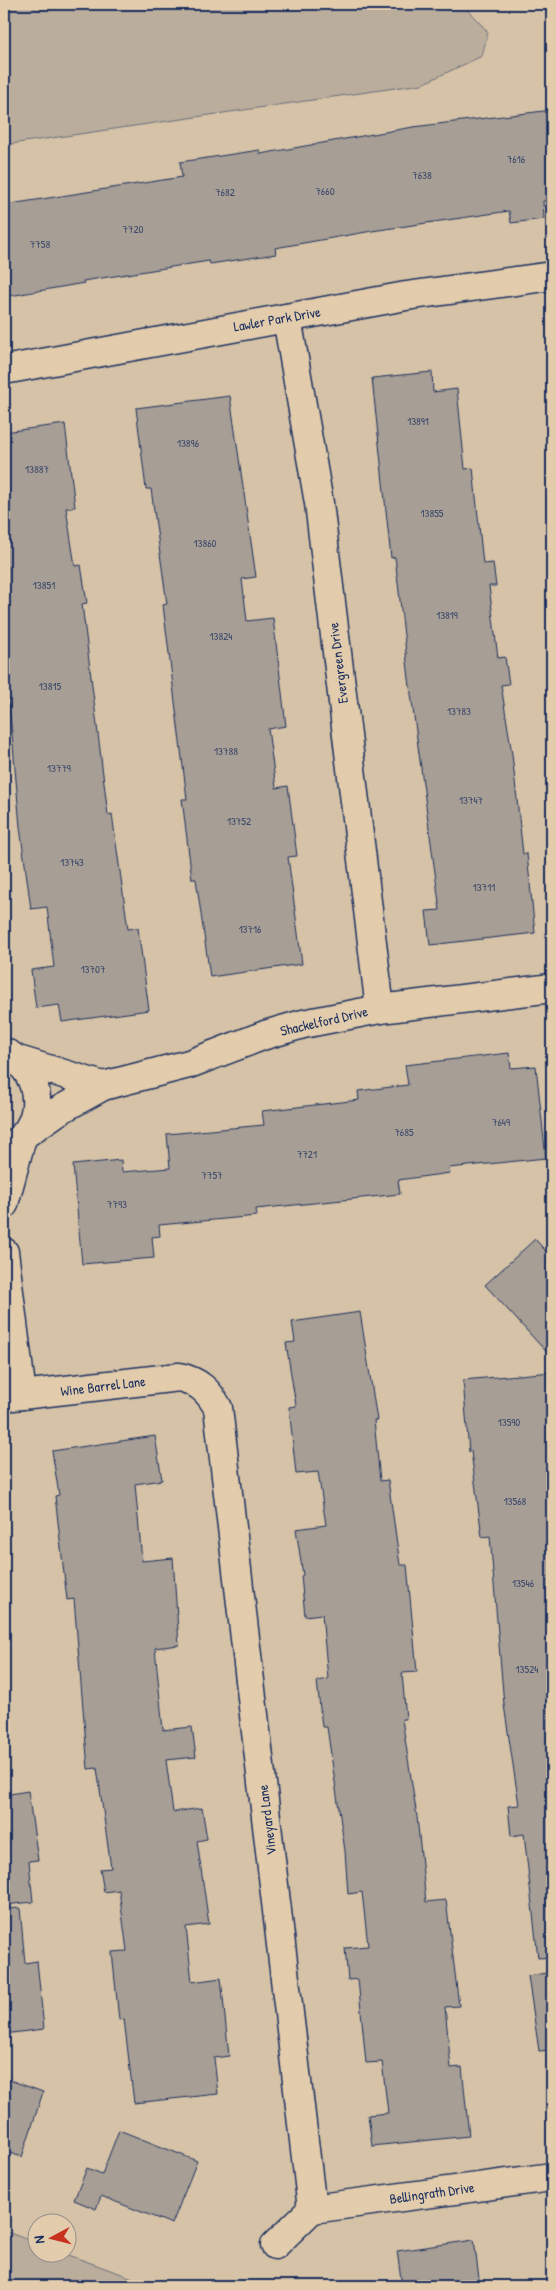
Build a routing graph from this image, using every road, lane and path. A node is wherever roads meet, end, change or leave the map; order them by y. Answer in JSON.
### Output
{"nodes":[{"id":1,"x":552,"y":276,"type":"edge"},
{"id":2,"x":287,"y":318,"type":"junction"},
{"id":3,"x":4,"y":370,"type":"edge"},
{"id":4,"x":552,"y":988,"type":"edge"},
{"id":5,"x":380,"y":1009,"type":"junction"},
{"id":6,"x":9,"y":1052,"type":"edge"},
{"id":7,"x":103,"y":1086,"type":"junction"},
{"id":8,"x":17,"y":1140,"type":"edge"},
{"id":9,"x":4,"y":1204,"type":"edge"},
{"id":10,"x":4,"y":1252,"type":"edge"},
{"id":11,"x":200,"y":1385,"type":"joint"},
{"id":12,"x":13,"y":1396,"type":"edge"},
{"id":13,"x":552,"y":2177,"type":"edge"},
{"id":14,"x":312,"y":2209,"type":"junction"},
{"id":15,"x":275,"y":2245,"type":"dead end"}],
"edges":[{"from":1,"to":2,"type":"street","name":"Lawler Park Drive"},
{"from":2,"to":3,"type":"street","name":"Lawler Park Drive"},
{"from":2,"to":5,"type":"street","name":"Evergreen Drive"},
{"from":4,"to":5,"type":"street","name":"Shackelford Drive"},
{"from":5,"to":7,"type":"street","name":"Shackelford Drive"},
{"from":6,"to":7,"type":"street"},
{"from":6,"to":8,"type":"street"},
{"from":7,"to":8,"type":"street","name":"Shackelford Drive"},
{"from":8,"to":9,"type":"street"},
{"from":10,"to":12,"type":"street"},
{"from":11,"to":12,"type":"street","name":"Wine Barrel Lane"},
{"from":11,"to":14,"type":"street","name":"Vineyard Lane"},
{"from":13,"to":14,"type":"street","name":"Bellingrath Drive"},
{"from":14,"to":15,"type":"street"}]}
